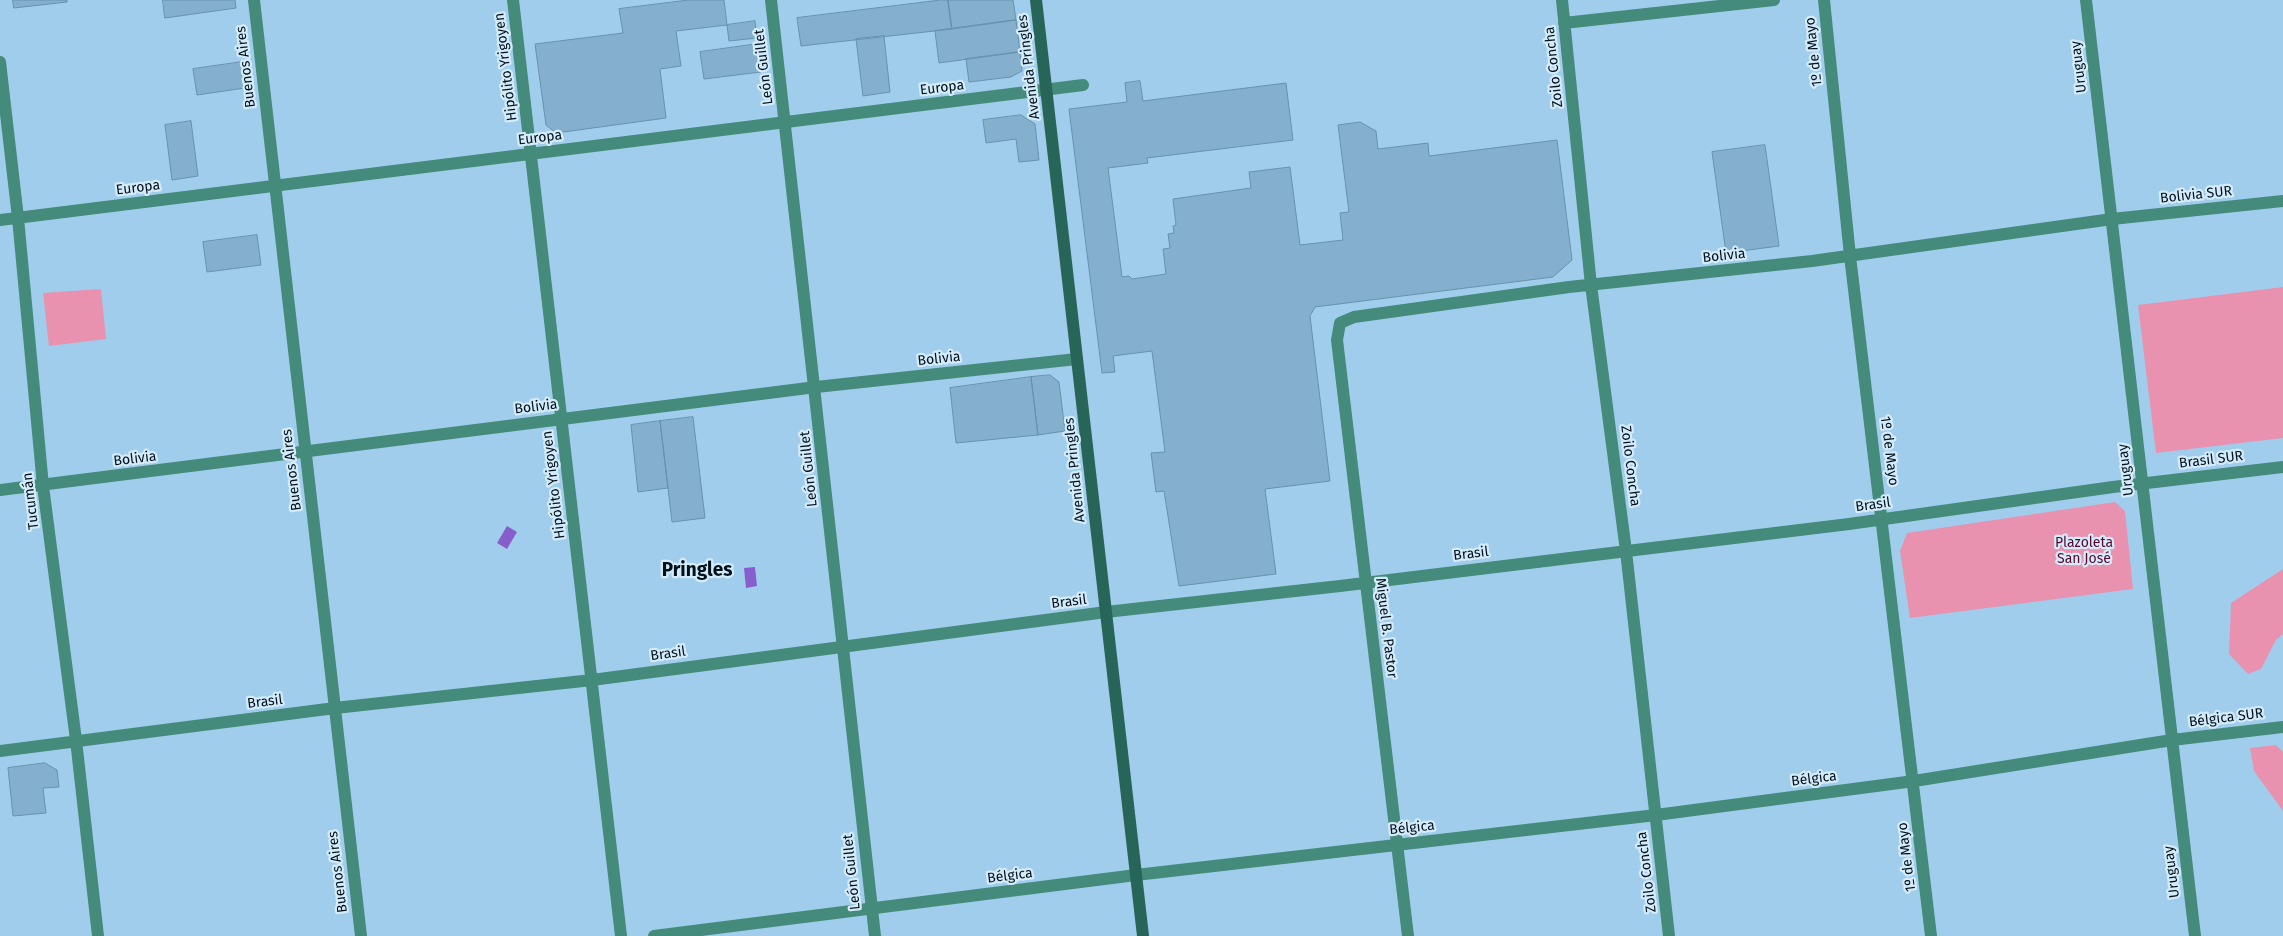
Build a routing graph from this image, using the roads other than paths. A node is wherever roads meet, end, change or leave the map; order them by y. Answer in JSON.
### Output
{"nodes":[{"id":1,"x":254,"y":0,"type":"edge"},
{"id":2,"x":513,"y":0,"type":"edge"},
{"id":3,"x":771,"y":0,"type":"edge"},
{"id":4,"x":1036,"y":0,"type":"edge"},
{"id":5,"x":1562,"y":0,"type":"edge"},
{"id":6,"x":1774,"y":0,"type":"edge"},
{"id":7,"x":1824,"y":0,"type":"edge"},
{"id":8,"x":2086,"y":0,"type":"edge"},
{"id":9,"x":1564,"y":24,"type":"junction"},
{"id":10,"x":0,"y":62,"type":"edge"},
{"id":11,"x":1083,"y":85,"type":"dead end"},
{"id":12,"x":1046,"y":90,"type":"junction"},
{"id":13,"x":786,"y":123,"type":"junction"},
{"id":14,"x":531,"y":154,"type":"junction"},
{"id":15,"x":275,"y":186,"type":"junction"},
{"id":16,"x":2283,"y":201,"type":"edge"},
{"id":17,"x":18,"y":218,"type":"junction"},
{"id":18,"x":2112,"y":219,"type":"junction"},
{"id":19,"x":0,"y":220,"type":"edge"},
{"id":20,"x":1850,"y":256,"type":"junction"},
{"id":21,"x":1591,"y":285,"type":"junction"},
{"id":22,"x":1340,"y":323,"type":"joint"},
{"id":23,"x":1077,"y":359,"type":"junction"},
{"id":24,"x":816,"y":387,"type":"junction"},
{"id":25,"x":561,"y":419,"type":"junction"},
{"id":26,"x":305,"y":452,"type":"junction"},
{"id":27,"x":2283,"y":467,"type":"edge"},
{"id":28,"x":2142,"y":484,"type":"junction"},
{"id":29,"x":43,"y":486,"type":"junction"},
{"id":30,"x":0,"y":490,"type":"edge"},
{"id":31,"x":1882,"y":519,"type":"junction"},
{"id":32,"x":1626,"y":551,"type":"junction"},
{"id":33,"x":1365,"y":582,"type":"junction"},
{"id":34,"x":1106,"y":612,"type":"junction"},
{"id":35,"x":842,"y":646,"type":"junction"},
{"id":36,"x":592,"y":680,"type":"junction"},
{"id":37,"x":334,"y":708,"type":"junction"},
{"id":38,"x":2283,"y":727,"type":"edge"},
{"id":39,"x":76,"y":740,"type":"junction"},
{"id":40,"x":2172,"y":740,"type":"junction"},
{"id":41,"x":0,"y":751,"type":"edge"},
{"id":42,"x":1914,"y":781,"type":"junction"},
{"id":43,"x":1656,"y":815,"type":"junction"},
{"id":44,"x":1398,"y":844,"type":"junction"},
{"id":45,"x":1136,"y":875,"type":"junction"},
{"id":46,"x":871,"y":908,"type":"junction"},
{"id":47,"x":98,"y":936,"type":"edge"},
{"id":48,"x":361,"y":936,"type":"edge"},
{"id":49,"x":621,"y":936,"type":"edge"},
{"id":50,"x":654,"y":936,"type":"edge"},
{"id":51,"x":875,"y":936,"type":"edge"},
{"id":52,"x":1142,"y":936,"type":"edge"},
{"id":53,"x":1408,"y":936,"type":"edge"},
{"id":54,"x":1669,"y":936,"type":"edge"},
{"id":55,"x":1931,"y":936,"type":"edge"},
{"id":56,"x":2195,"y":936,"type":"edge"}],
"edges":[{"from":1,"to":15,"type":"street","name":"Buenos Aires"},
{"from":2,"to":14,"type":"street","name":"Hipólito Yrigoyen"},
{"from":3,"to":13,"type":"street","name":"León Guillet"},
{"from":4,"to":12,"type":"main road","name":"Avenida Pringles"},
{"from":5,"to":9,"type":"street","name":"Zoilo Concha"},
{"from":6,"to":9,"type":"street"},
{"from":7,"to":20,"type":"street","name":"1º de Mayo"},
{"from":8,"to":18,"type":"street","name":"Uruguay"},
{"from":9,"to":21,"type":"street","name":"Zoilo Concha"},
{"from":10,"to":17,"type":"street","name":"Tucumán"},
{"from":11,"to":12,"type":"street","name":"Europa"},
{"from":12,"to":13,"type":"street","name":"Europa"},
{"from":12,"to":23,"type":"main road","name":"Avenida Pringles"},
{"from":13,"to":14,"type":"street","name":"Europa"},
{"from":13,"to":24,"type":"street","name":"León Guillet"},
{"from":14,"to":15,"type":"street","name":"Europa"},
{"from":14,"to":25,"type":"street","name":"Hipólito Yrigoyen"},
{"from":15,"to":17,"type":"street","name":"Europa"},
{"from":15,"to":26,"type":"street","name":"Buenos Aires"},
{"from":16,"to":18,"type":"street","name":"Bolivia SUR"},
{"from":17,"to":19,"type":"street","name":"Europa"},
{"from":17,"to":29,"type":"street","name":"Tucumán"},
{"from":18,"to":20,"type":"street","name":"Bolivia"},
{"from":18,"to":28,"type":"street","name":"Uruguay"},
{"from":20,"to":21,"type":"street","name":"Bolivia"},
{"from":20,"to":31,"type":"street","name":"1º de Mayo"},
{"from":21,"to":22,"type":"street","name":"Bolivia"},
{"from":21,"to":32,"type":"street","name":"Zoilo Concha"},
{"from":22,"to":33,"type":"street","name":"Miguel B. Pastor"},
{"from":23,"to":24,"type":"street","name":"Bolivia"},
{"from":23,"to":34,"type":"main road","name":"Avenida Pringles"},
{"from":24,"to":25,"type":"street","name":"Bolivia"},
{"from":24,"to":35,"type":"street","name":"León Guillet"},
{"from":25,"to":26,"type":"street","name":"Bolivia"},
{"from":25,"to":36,"type":"street","name":"Hipólito Yrigoyen"},
{"from":26,"to":29,"type":"street","name":"Bolivia"},
{"from":26,"to":37,"type":"street","name":"Buenos Aires"},
{"from":27,"to":28,"type":"street","name":"Brasil SUR"},
{"from":28,"to":31,"type":"street","name":"Brasil"},
{"from":28,"to":40,"type":"street","name":"Uruguay"},
{"from":29,"to":30,"type":"street","name":"Bolivia"},
{"from":29,"to":39,"type":"street","name":"Tucumán"},
{"from":31,"to":32,"type":"street","name":"Brasil"},
{"from":31,"to":42,"type":"street","name":"1º de Mayo"},
{"from":32,"to":33,"type":"street","name":"Brasil"},
{"from":32,"to":43,"type":"street","name":"Zoilo Concha"},
{"from":33,"to":34,"type":"street","name":"Brasil"},
{"from":33,"to":44,"type":"street","name":"Miguel B. Pastor"},
{"from":34,"to":35,"type":"street","name":"Brasil"},
{"from":34,"to":45,"type":"main road","name":"Avenida Pringles"},
{"from":35,"to":36,"type":"street","name":"Brasil"},
{"from":35,"to":46,"type":"street","name":"León Guillet"},
{"from":36,"to":37,"type":"street","name":"Brasil"},
{"from":36,"to":49,"type":"street","name":"Hipólito Yrigoyen"},
{"from":37,"to":39,"type":"street","name":"Brasil"},
{"from":37,"to":48,"type":"street","name":"Buenos Aires"},
{"from":38,"to":40,"type":"street","name":"Bélgica SUR"},
{"from":39,"to":41,"type":"street","name":"Brasil"},
{"from":39,"to":47,"type":"street","name":"Tucumán"},
{"from":40,"to":42,"type":"street","name":"Bélgica"},
{"from":40,"to":56,"type":"street","name":"Uruguay"},
{"from":42,"to":43,"type":"street","name":"Bélgica"},
{"from":42,"to":55,"type":"street","name":"1º de Mayo"},
{"from":43,"to":44,"type":"street","name":"Bélgica"},
{"from":43,"to":54,"type":"street","name":"Zoilo Concha"},
{"from":44,"to":45,"type":"street","name":"Bélgica"},
{"from":44,"to":53,"type":"street","name":"Miguel B. Pastor"},
{"from":45,"to":46,"type":"street","name":"Bélgica"},
{"from":45,"to":52,"type":"main road","name":"Avenida Pringles"},
{"from":46,"to":50,"type":"street","name":"Bélgica"},
{"from":46,"to":51,"type":"street","name":"León Guillet"}]}
